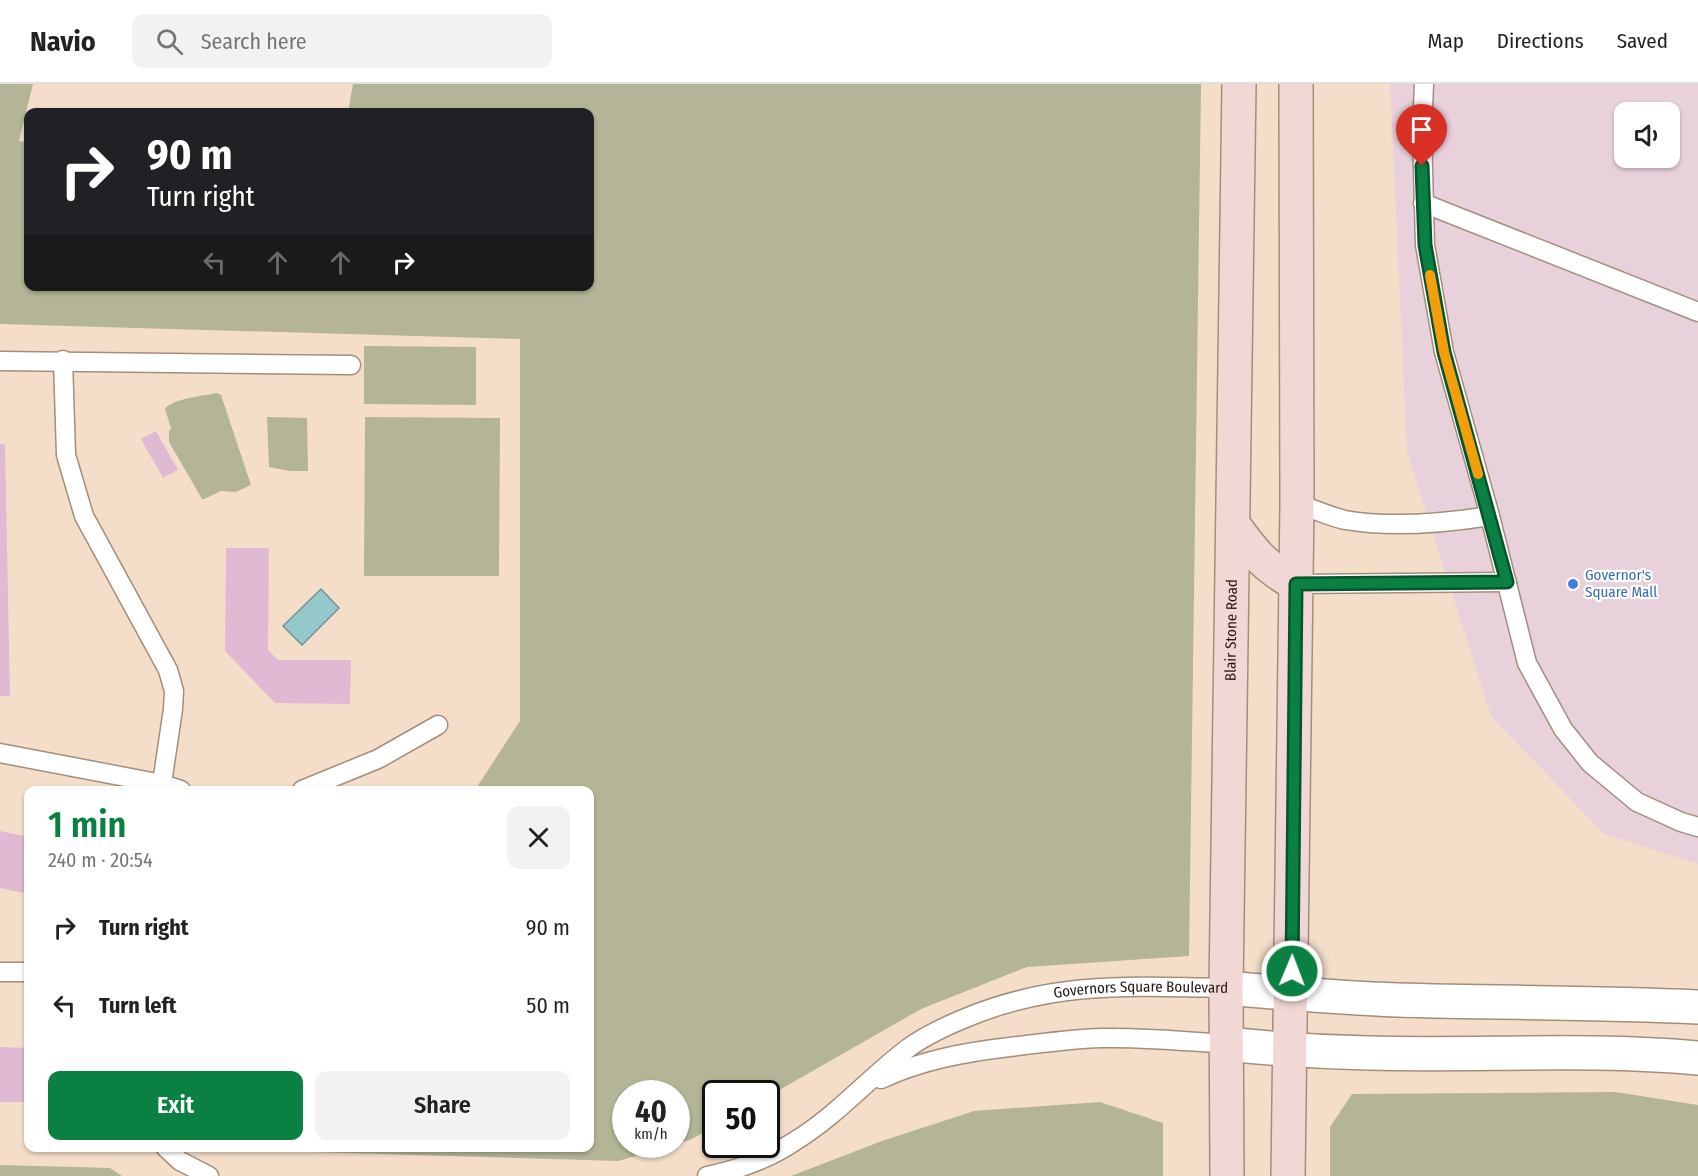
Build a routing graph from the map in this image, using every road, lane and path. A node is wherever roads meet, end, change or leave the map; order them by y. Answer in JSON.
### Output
{"nodes":[{"id":1,"x":1239,"y":84,"type":"edge"},
{"id":2,"x":1296,"y":84,"type":"edge"},
{"id":3,"x":1424,"y":84,"type":"edge"},
{"id":4,"x":1423,"y":203,"type":"junction"},
{"id":5,"x":1698,"y":312,"type":"edge"},
{"id":6,"x":63,"y":360,"type":"junction"},
{"id":7,"x":0,"y":361,"type":"edge"},
{"id":8,"x":351,"y":365,"type":"dead end"},
{"id":9,"x":1297,"y":503,"type":"junction"},
{"id":10,"x":1490,"y":516,"type":"junction"},
{"id":11,"x":1233,"y":524,"type":"junction"},
{"id":12,"x":1507,"y":582,"type":"junction"},
{"id":13,"x":1296,"y":584,"type":"junction"},
{"id":14,"x":438,"y":725,"type":"dead end"},
{"id":15,"x":0,"y":753,"type":"edge"},
{"id":16,"x":156,"y":786,"type":"edge"},
{"id":17,"x":161,"y":786,"type":"edge"},
{"id":18,"x":312,"y":786,"type":"edge"},
{"id":19,"x":1698,"y":827,"type":"edge"},
{"id":20,"x":0,"y":972,"type":"edge"},
{"id":21,"x":24,"y":972,"type":"edge"},
{"id":22,"x":1226,"y":988,"type":"junction"},
{"id":23,"x":1291,"y":993,"type":"junction"},
{"id":24,"x":1698,"y":1007,"type":"edge"},
{"id":25,"x":1227,"y":1044,"type":"junction"},
{"id":26,"x":1289,"y":1050,"type":"junction"},
{"id":27,"x":1698,"y":1058,"type":"edge"},
{"id":28,"x":861,"y":1089,"type":"junction"},
{"id":29,"x":170,"y":1152,"type":"edge"},
{"id":30,"x":209,"y":1176,"type":"edge"},
{"id":31,"x":707,"y":1176,"type":"edge"},
{"id":32,"x":1227,"y":1176,"type":"edge"},
{"id":33,"x":1288,"y":1176,"type":"edge"}],
"edges":[{"from":1,"to":11,"type":"main road","name":"Blair Stone Road"},
{"from":2,"to":9,"type":"main road"},
{"from":3,"to":4,"type":"lane"},
{"from":4,"to":5,"type":"lane"},
{"from":4,"to":10,"type":"lane"},
{"from":6,"to":7,"type":"lane"},
{"from":6,"to":8,"type":"lane"},
{"from":6,"to":17,"type":"lane"},
{"from":9,"to":10,"type":"lane"},
{"from":9,"to":13,"type":"main road"},
{"from":10,"to":12,"type":"lane"},
{"from":11,"to":13,"type":"main road"},
{"from":11,"to":22,"type":"main road","name":"Blair Stone Road"},
{"from":12,"to":13,"type":"lane"},
{"from":12,"to":19,"type":"lane"},
{"from":13,"to":23,"type":"main road"},
{"from":14,"to":18,"type":"lane"},
{"from":15,"to":16,"type":"lane"},
{"from":20,"to":21,"type":"lane"},
{"from":22,"to":23,"type":"street","name":"Governors Square Boulevard"},
{"from":22,"to":25,"type":"main road","name":"Blair Stone Road"},
{"from":22,"to":28,"type":"lane","name":"Governors Square Boulevard"},
{"from":23,"to":24,"type":"street","name":"Governors Square Boulevard"},
{"from":23,"to":26,"type":"main road"},
{"from":25,"to":26,"type":"street","name":"Governors Square Boulevard"},
{"from":25,"to":28,"type":"lane","name":"Governors Square Boulevard"},
{"from":25,"to":32,"type":"main road","name":"Blair Stone Road"},
{"from":26,"to":27,"type":"street","name":"Governors Square Boulevard"},
{"from":26,"to":33,"type":"main road"},
{"from":28,"to":31,"type":"lane","name":"Governors Square Boulevard"},
{"from":29,"to":30,"type":"lane"}]}
